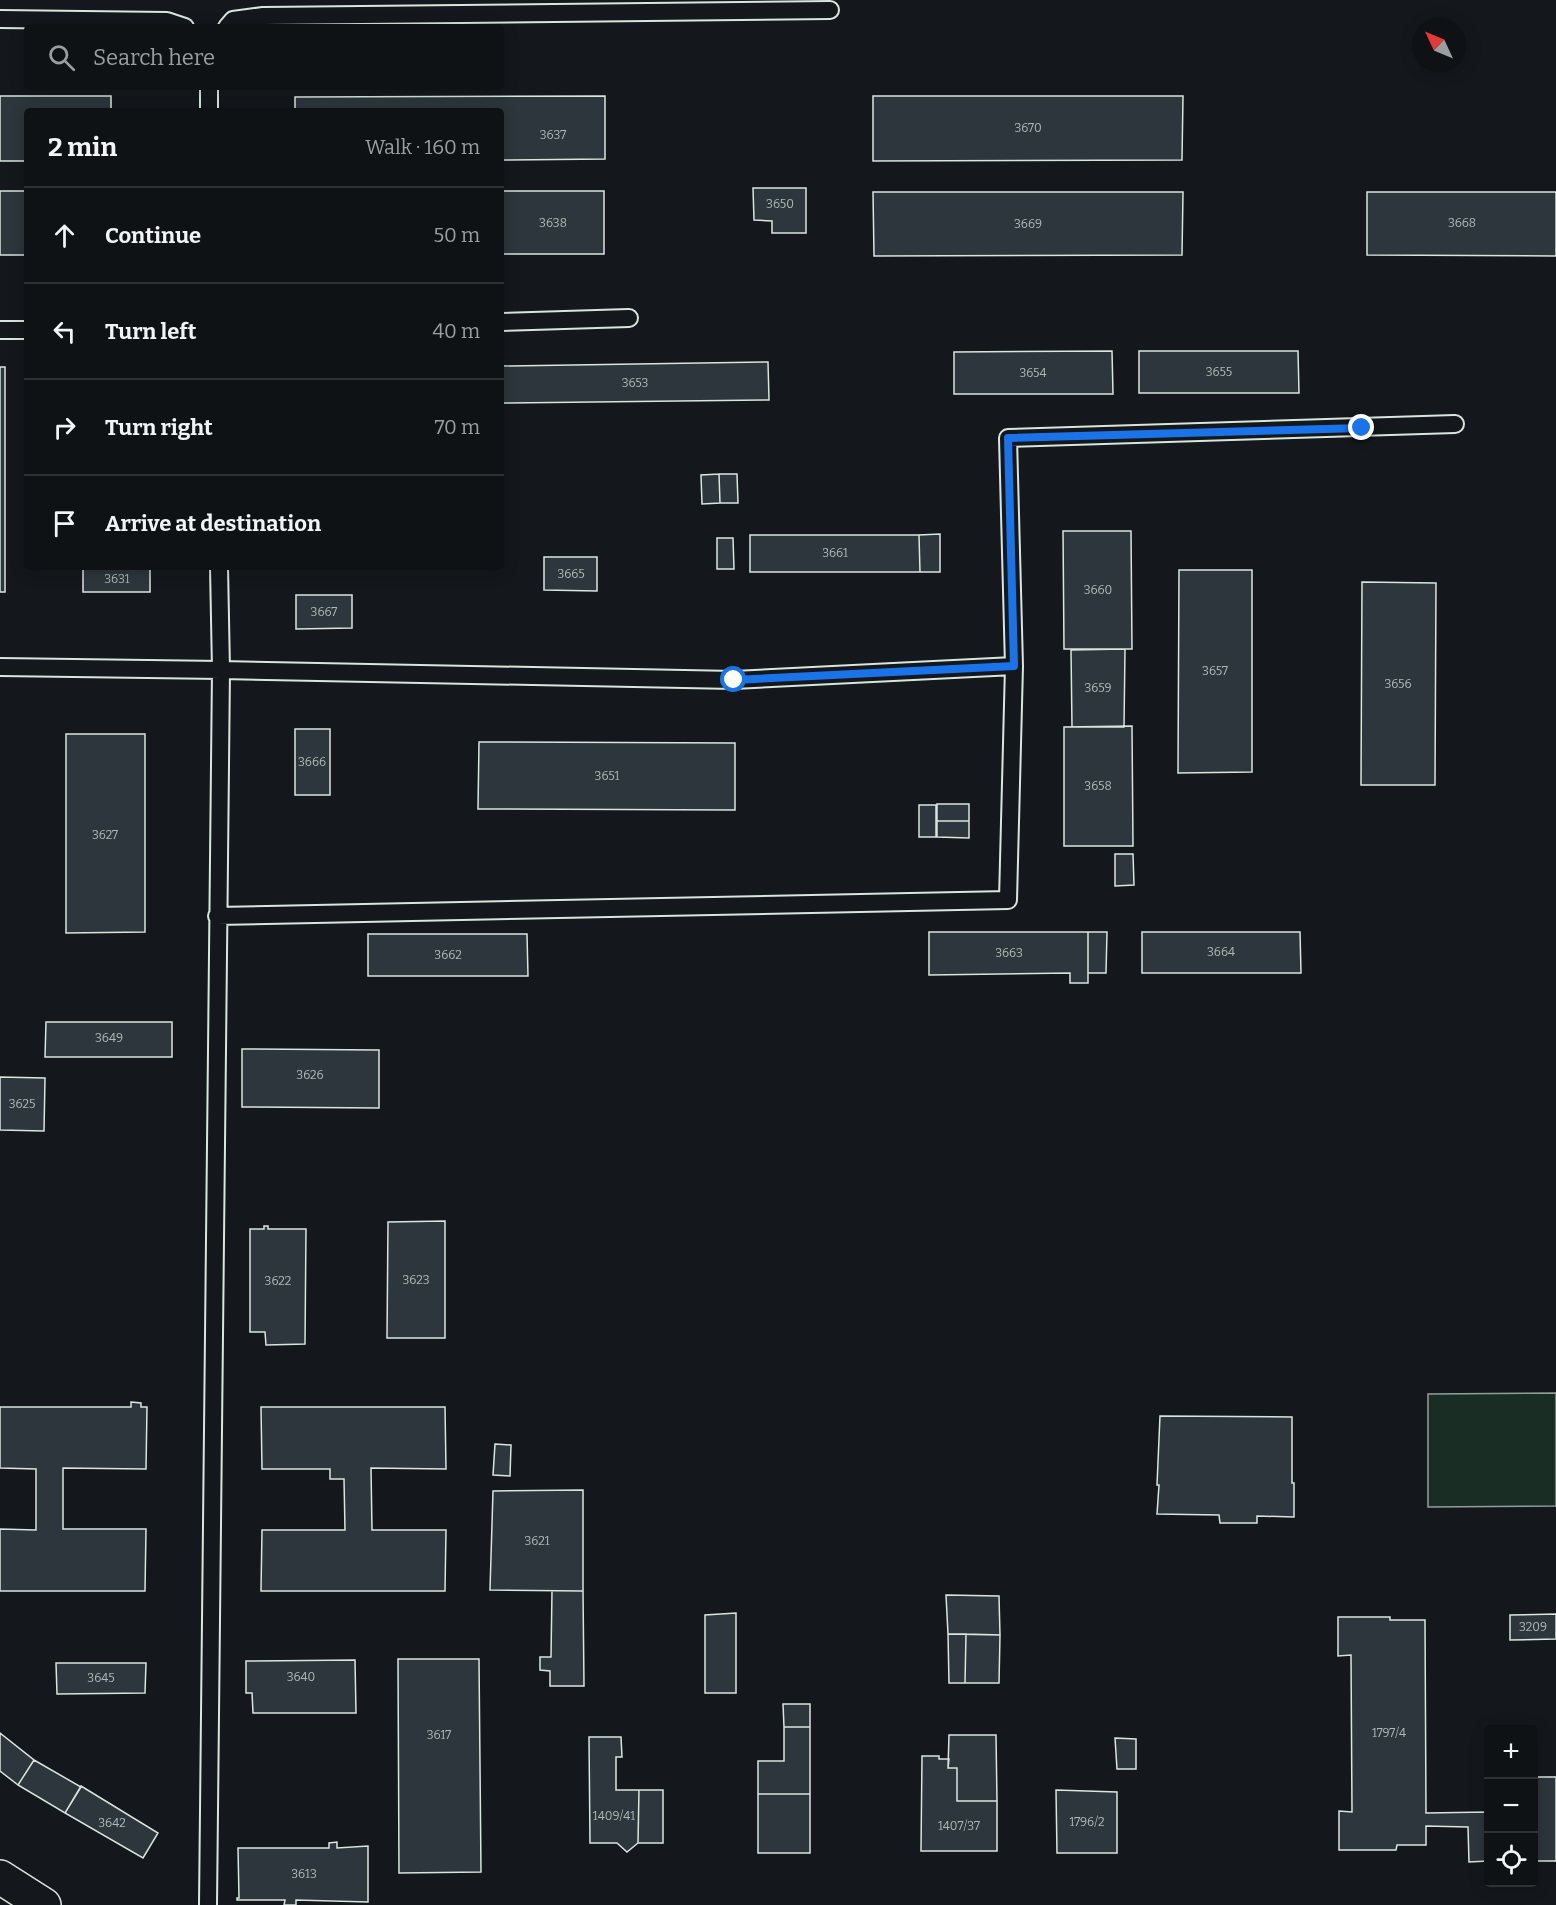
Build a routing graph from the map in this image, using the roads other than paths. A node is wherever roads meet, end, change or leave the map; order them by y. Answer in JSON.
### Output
{"nodes":[{"id":1,"x":830,"y":10,"type":"dead end"},
{"id":2,"x":0,"y":19,"type":"edge"},
{"id":3,"x":176,"y":24,"type":"edge"},
{"id":4,"x":230,"y":24,"type":"edge"},
{"id":5,"x":209,"y":90,"type":"edge"},
{"id":6,"x":209,"y":108,"type":"edge"},
{"id":7,"x":629,"y":318,"type":"dead end"},
{"id":8,"x":504,"y":322,"type":"edge"},
{"id":9,"x":0,"y":330,"type":"edge"},
{"id":10,"x":24,"y":330,"type":"edge"},
{"id":11,"x":1455,"y":424,"type":"dead end"},
{"id":12,"x":219,"y":570,"type":"edge"},
{"id":13,"x":1014,"y":666,"type":"junction"},
{"id":14,"x":0,"y":667,"type":"edge"},
{"id":15,"x":221,"y":670,"type":"junction"},
{"id":16,"x":217,"y":916,"type":"junction"},
{"id":17,"x":0,"y":1877,"type":"edge"},
{"id":18,"x":44,"y":1905,"type":"edge"},
{"id":19,"x":208,"y":1905,"type":"edge"}],
"edges":[{"from":1,"to":4,"type":"lane"},
{"from":2,"to":3,"type":"lane"},
{"from":5,"to":6,"type":"lane"},
{"from":7,"to":8,"type":"lane"},
{"from":9,"to":10,"type":"lane"},
{"from":11,"to":13,"type":"lane"},
{"from":12,"to":15,"type":"lane"},
{"from":13,"to":15,"type":"lane"},
{"from":13,"to":16,"type":"lane"},
{"from":14,"to":15,"type":"lane"},
{"from":15,"to":16,"type":"lane"},
{"from":16,"to":19,"type":"lane"},
{"from":17,"to":18,"type":"main road"}]}
